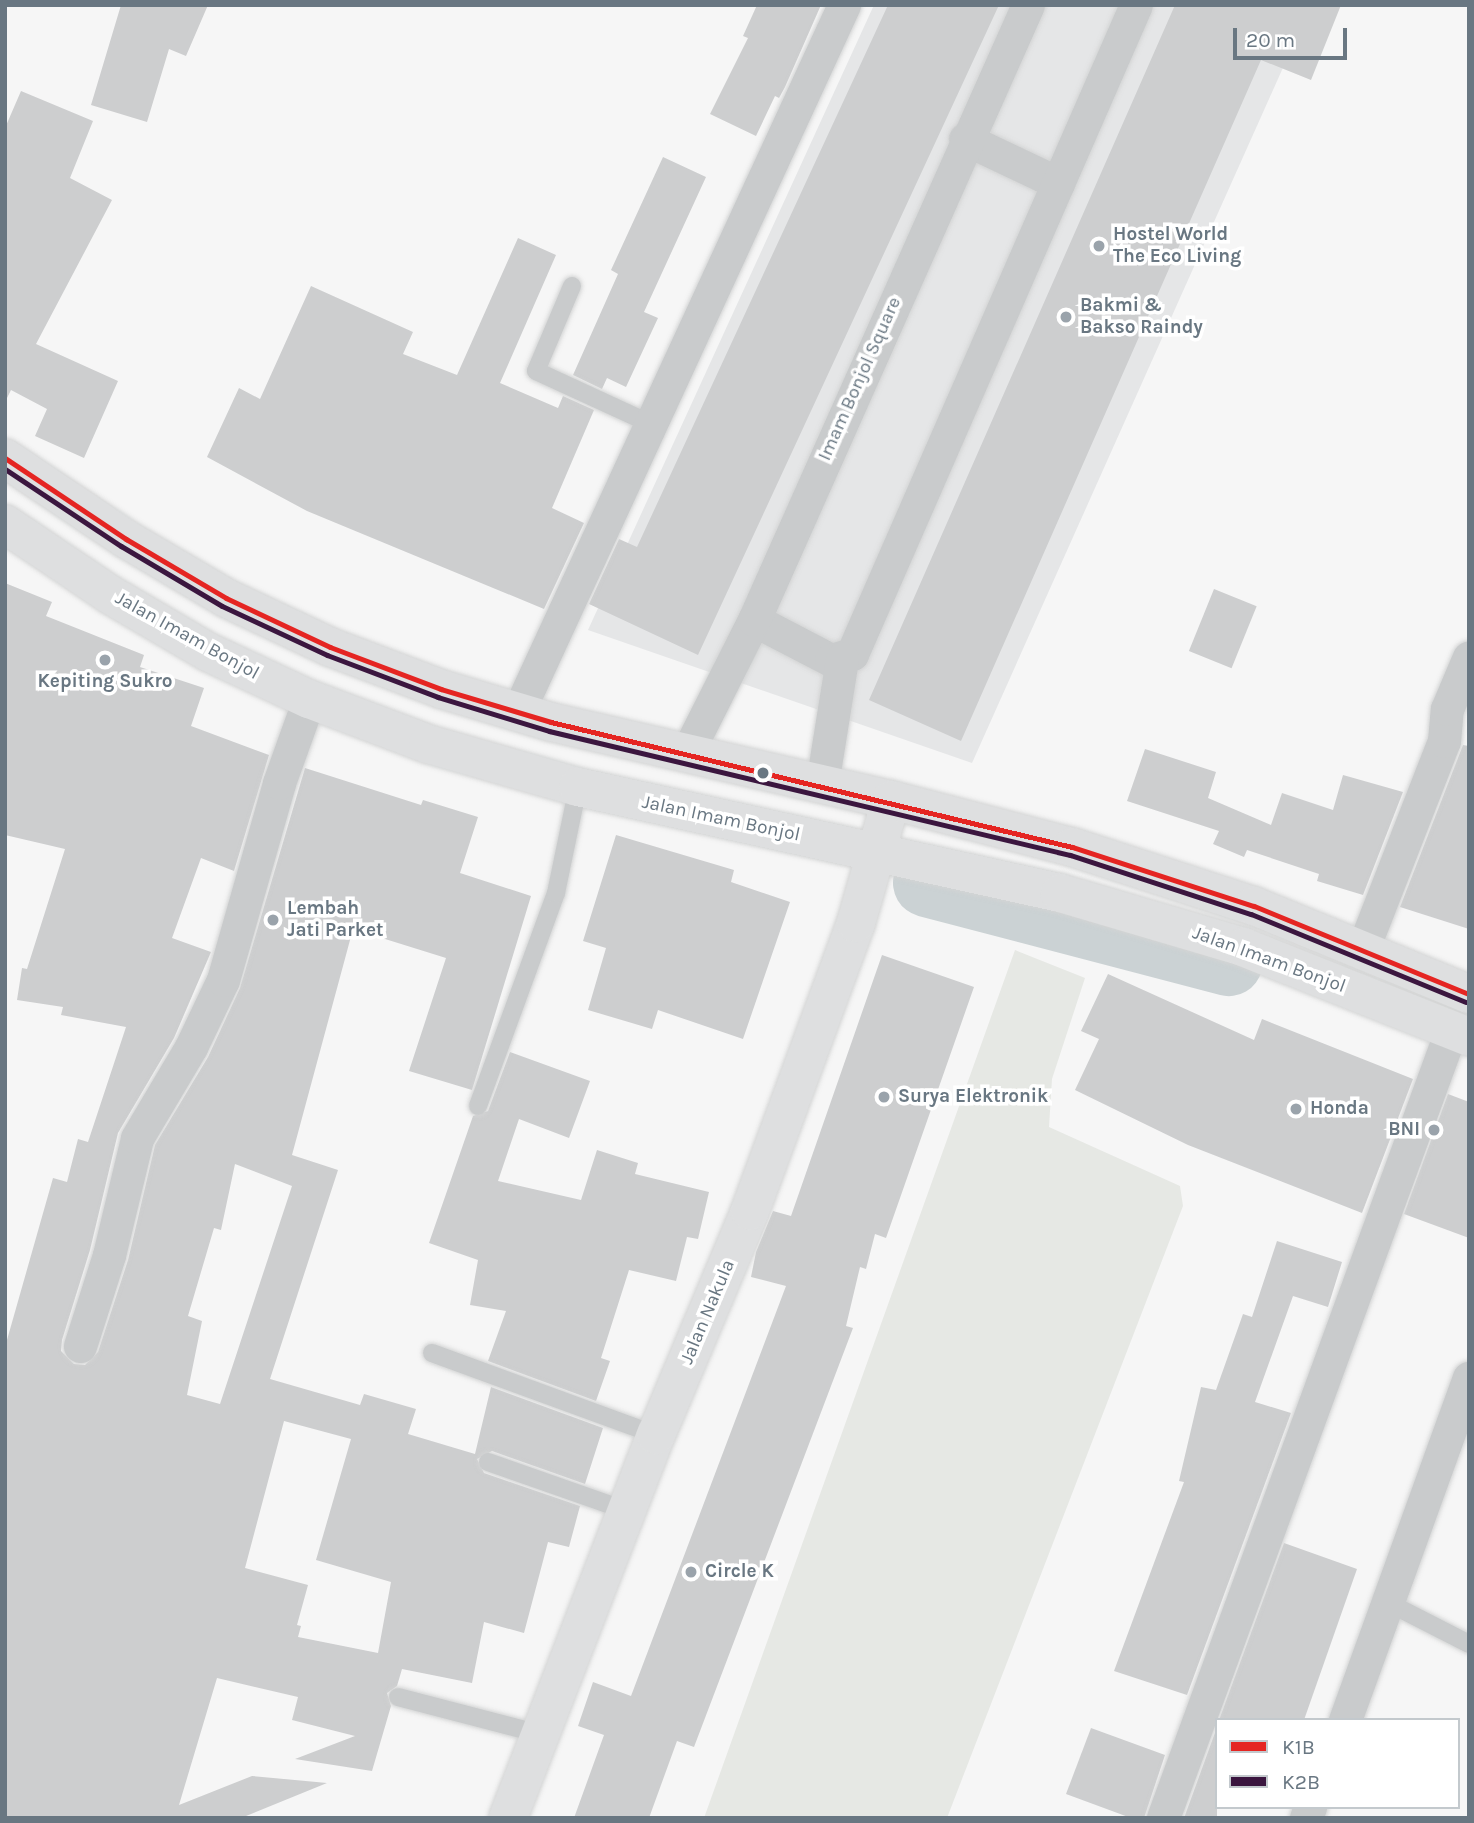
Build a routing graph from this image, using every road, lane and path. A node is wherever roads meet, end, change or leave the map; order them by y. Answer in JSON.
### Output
{"nodes":[{"id":1,"x":844,"y":5,"type":"edge"},
{"id":2,"x":1028,"y":5,"type":"edge"},
{"id":3,"x":1136,"y":5,"type":"edge"},
{"id":4,"x":965,"y":139,"type":"junction"},
{"id":5,"x":1058,"y":183,"type":"junction"},
{"id":6,"x":572,"y":286,"type":"dead end"},
{"id":7,"x":651,"y":424,"type":"junction"},
{"id":8,"x":5,"y":458,"type":"edge"},
{"id":9,"x":5,"y":524,"type":"edge"},
{"id":10,"x":754,"y":620,"type":"junction"},
{"id":11,"x":1469,"y":657,"type":"edge"},
{"id":12,"x":842,"y":659,"type":"junction"},
{"id":13,"x":309,"y":699,"type":"junction"},
{"id":14,"x":518,"y":712,"type":"junction"},
{"id":15,"x":687,"y":753,"type":"junction"},
{"id":16,"x":822,"y":784,"type":"junction"},
{"id":17,"x":578,"y":787,"type":"junction"},
{"id":18,"x":891,"y":800,"type":"junction"},
{"id":19,"x":875,"y":854,"type":"junction"},
{"id":20,"x":1362,"y":951,"type":"junction"},
{"id":21,"x":1469,"y":993,"type":"edge"},
{"id":22,"x":1460,"y":1034,"type":"edge"},
{"id":23,"x":478,"y":1106,"type":"dead end"},
{"id":24,"x":80,"y":1346,"type":"dead end"},
{"id":25,"x":432,"y":1353,"type":"dead end"},
{"id":26,"x":1469,"y":1378,"type":"edge"},
{"id":27,"x":656,"y":1435,"type":"junction"},
{"id":28,"x":488,"y":1462,"type":"dead end"},
{"id":29,"x":628,"y":1511,"type":"junction"},
{"id":30,"x":1385,"y":1601,"type":"junction"},
{"id":31,"x":1469,"y":1644,"type":"edge"},
{"id":32,"x":398,"y":1697,"type":"dead end"},
{"id":33,"x":1346,"y":1718,"type":"edge"},
{"id":34,"x":540,"y":1734,"type":"junction"},
{"id":35,"x":508,"y":1818,"type":"edge"},
{"id":36,"x":1163,"y":1818,"type":"edge"}],
"edges":[{"from":1,"to":7,"type":"street"},
{"from":2,"to":4,"type":"street","name":"Imam Bonjol Square"},
{"from":3,"to":5,"type":"street"},
{"from":4,"to":5,"type":"street"},
{"from":4,"to":10,"type":"street","name":"Imam Bonjol Square"},
{"from":5,"to":12,"type":"street"},
{"from":6,"to":7,"type":"lane"},
{"from":7,"to":14,"type":"street"},
{"from":8,"to":14,"type":"main road"},
{"from":9,"to":13,"type":"main road","name":"Jalan Imam Bonjol"},
{"from":10,"to":12,"type":"street"},
{"from":10,"to":15,"type":"street","name":"Imam Bonjol Square"},
{"from":11,"to":20,"type":"street"},
{"from":12,"to":16,"type":"street"},
{"from":13,"to":17,"type":"main road","name":"Jalan Imam Bonjol"},
{"from":13,"to":24,"type":"street"},
{"from":14,"to":15,"type":"main road"},
{"from":15,"to":16,"type":"main road"},
{"from":16,"to":18,"type":"main road"},
{"from":17,"to":19,"type":"main road","name":"Jalan Imam Bonjol"},
{"from":17,"to":23,"type":"lane"},
{"from":18,"to":19,"type":"main road","name":"Jalan Nakula"},
{"from":18,"to":20,"type":"main road"},
{"from":19,"to":22,"type":"main road","name":"Jalan Imam Bonjol"},
{"from":19,"to":27,"type":"main road","name":"Jalan Nakula"},
{"from":20,"to":21,"type":"main road"},
{"from":22,"to":36,"type":"street"},
{"from":25,"to":27,"type":"lane"},
{"from":26,"to":30,"type":"street"},
{"from":27,"to":29,"type":"main road","name":"Jalan Nakula"},
{"from":28,"to":29,"type":"lane"},
{"from":29,"to":34,"type":"main road","name":"Jalan Nakula"},
{"from":30,"to":31,"type":"lane"},
{"from":30,"to":33,"type":"street"},
{"from":32,"to":34,"type":"lane"},
{"from":34,"to":35,"type":"main road","name":"Jalan Nakula"}]}
